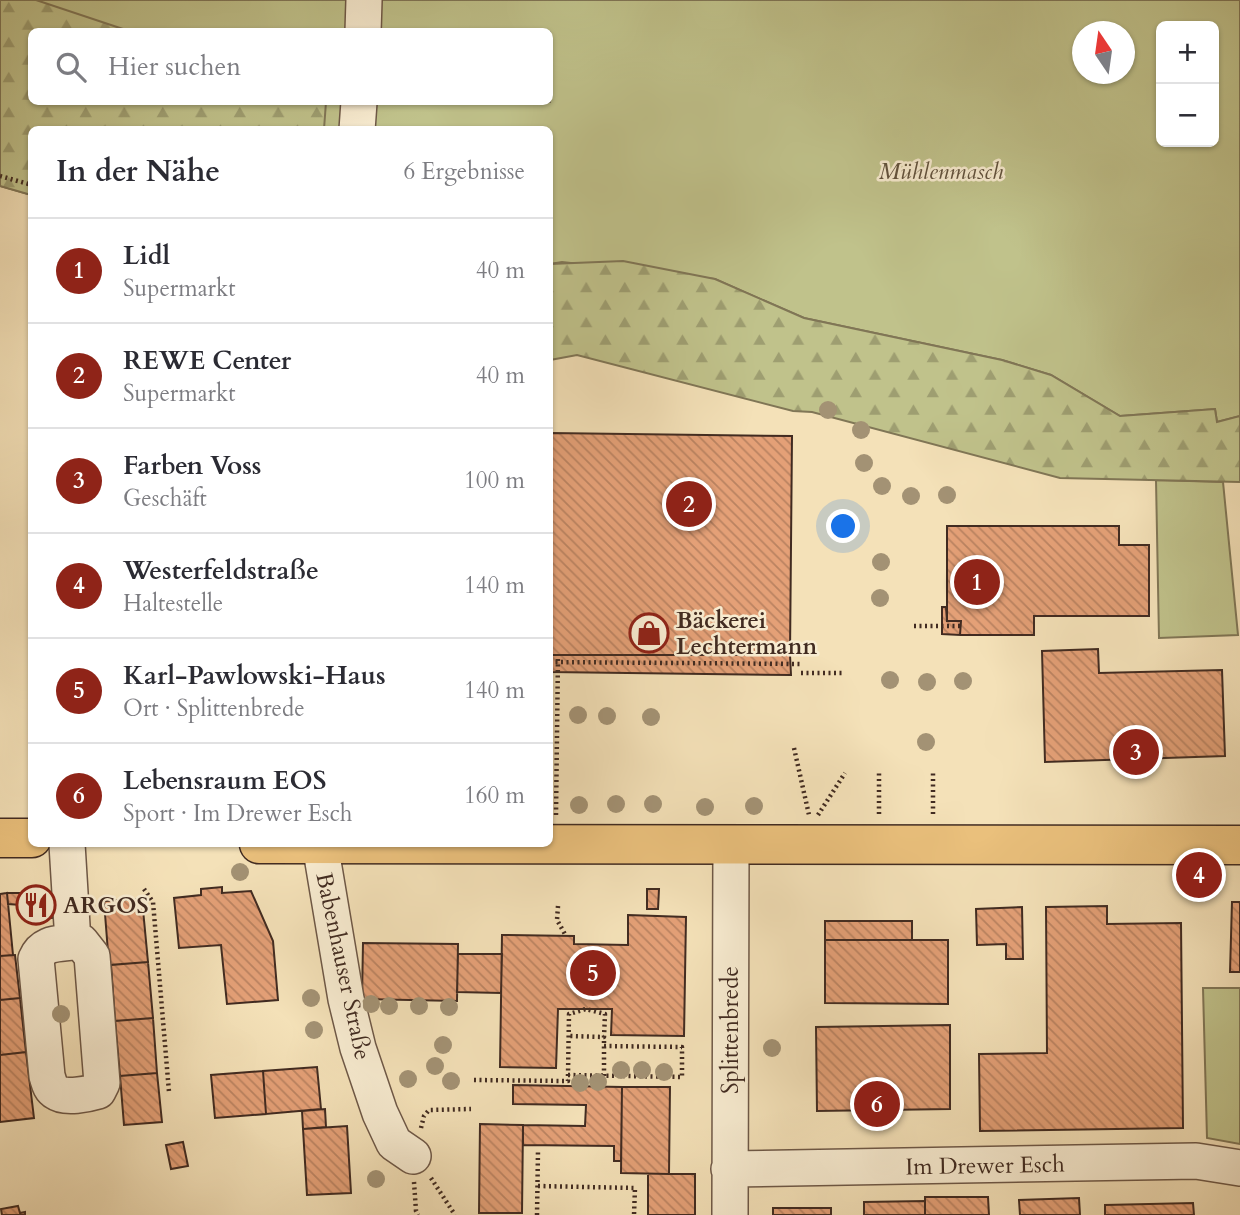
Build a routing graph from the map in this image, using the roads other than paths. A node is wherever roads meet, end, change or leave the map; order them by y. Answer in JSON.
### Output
{"nodes":[{"id":1,"x":364,"y":0,"type":"edge"},
{"id":2,"x":363,"y":28,"type":"edge"},
{"id":3,"x":359,"y":105,"type":"edge"},
{"id":4,"x":358,"y":126,"type":"edge"},
{"id":5,"x":0,"y":838,"type":"edge"},
{"id":6,"x":28,"y":838,"type":"edge"},
{"id":7,"x":553,"y":845,"type":"edge"},
{"id":8,"x":732,"y":845,"type":"junction"},
{"id":9,"x":1240,"y":845,"type":"edge"},
{"id":10,"x":67,"y":847,"type":"edge"},
{"id":11,"x":321,"y":847,"type":"edge"},
{"id":12,"x":73,"y":942,"type":"dead end"},
{"id":13,"x":413,"y":1156,"type":"dead end"},
{"id":14,"x":1240,"y":1168,"type":"edge"},
{"id":15,"x":729,"y":1169,"type":"junction"},
{"id":16,"x":730,"y":1215,"type":"edge"}],
"edges":[{"from":1,"to":2,"type":"street"},
{"from":3,"to":4,"type":"street"},
{"from":5,"to":6,"type":"main road"},
{"from":7,"to":8,"type":"main road"},
{"from":8,"to":9,"type":"main road"},
{"from":8,"to":15,"type":"street","name":"Splittenbrede"},
{"from":10,"to":12,"type":"street"},
{"from":11,"to":13,"type":"street","name":"Babenhauser Straße"},
{"from":14,"to":15,"type":"street","name":"Im Drewer Esch"},
{"from":15,"to":16,"type":"street","name":"Splittenbrede"}]}
